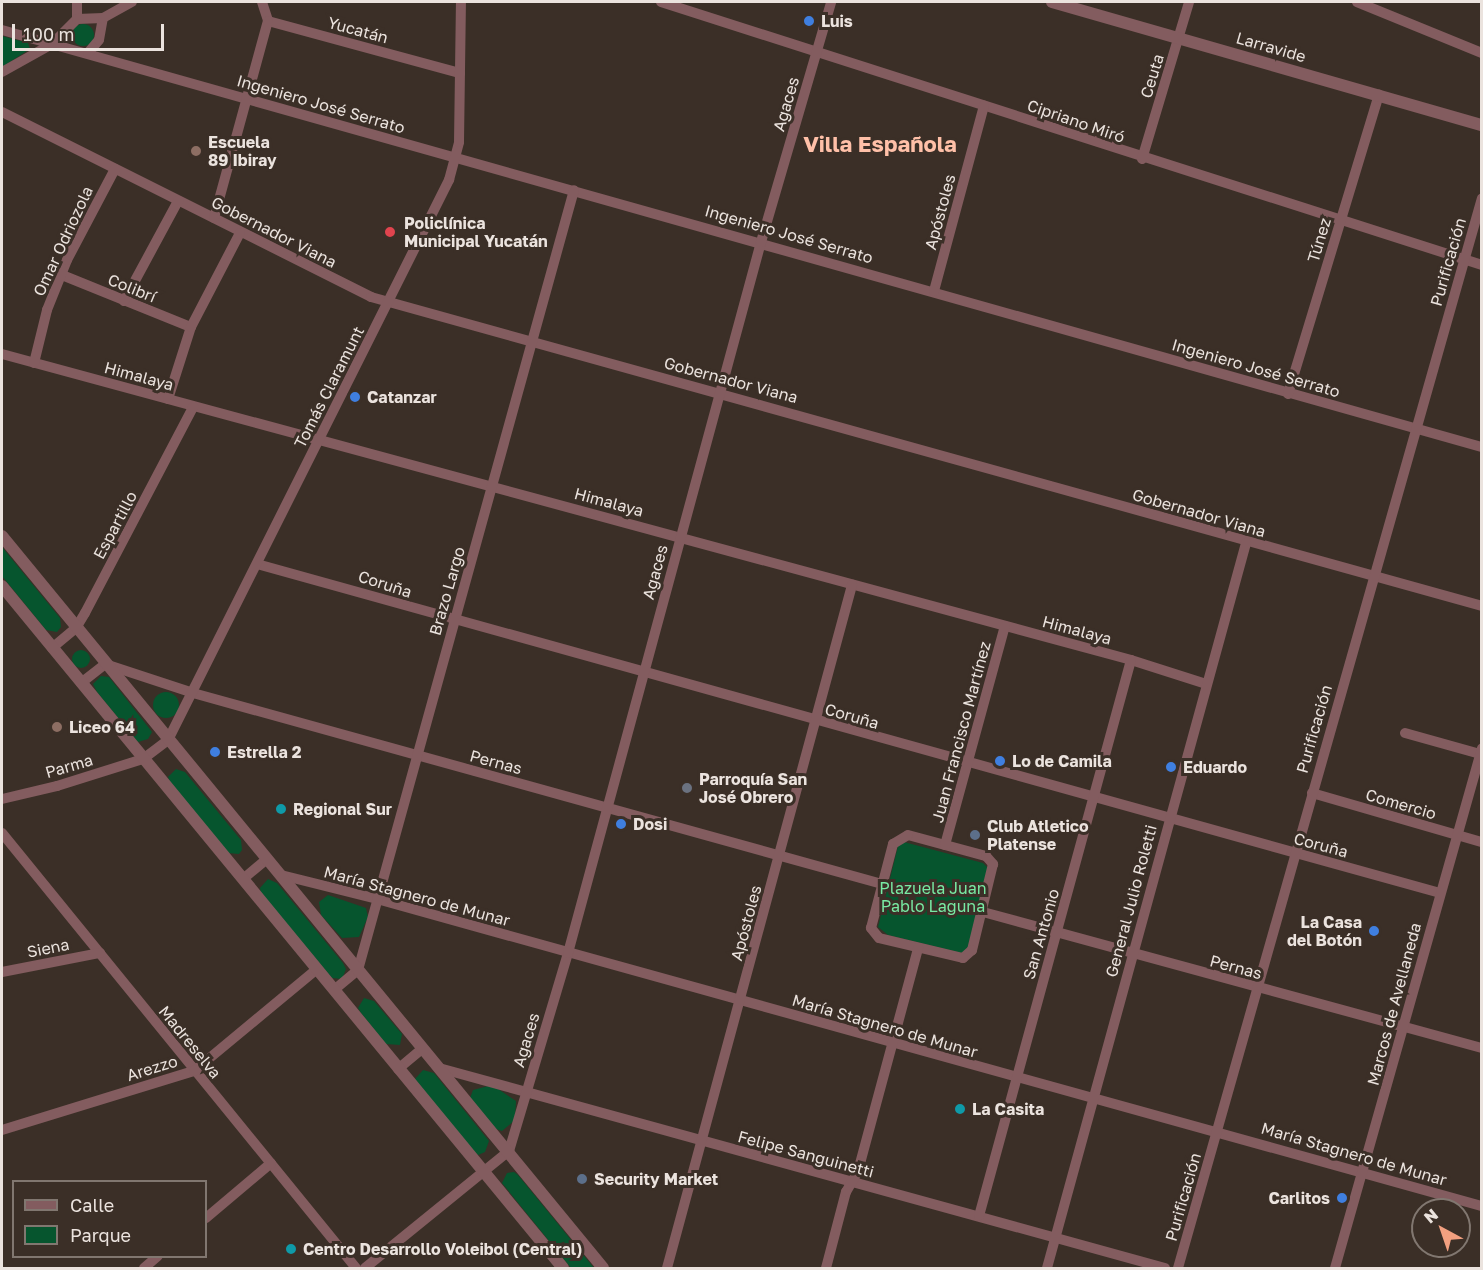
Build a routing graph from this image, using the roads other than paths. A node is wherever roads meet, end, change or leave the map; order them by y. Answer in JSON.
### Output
{"nodes":[{"id":1,"x":76,"y":2,"type":"edge"},
{"id":2,"x":132,"y":2,"type":"edge"},
{"id":3,"x":262,"y":2,"type":"edge"},
{"id":4,"x":461,"y":2,"type":"edge"},
{"id":5,"x":661,"y":2,"type":"edge"},
{"id":6,"x":831,"y":2,"type":"edge"},
{"id":7,"x":1052,"y":2,"type":"edge"},
{"id":8,"x":1189,"y":2,"type":"edge"},
{"id":9,"x":1357,"y":2,"type":"edge"},
{"id":10,"x":103,"y":18,"type":"junction"},
{"id":11,"x":77,"y":20,"type":"junction"},
{"id":12,"x":268,"y":21,"type":"junction"},
{"id":13,"x":2,"y":30,"type":"edge"},
{"id":14,"x":1179,"y":38,"type":"junction"},
{"id":15,"x":52,"y":44,"type":"junction"},
{"id":16,"x":817,"y":51,"type":"junction"},
{"id":17,"x":88,"y":52,"type":"junction"},
{"id":18,"x":1482,"y":53,"type":"edge"},
{"id":19,"x":2,"y":72,"type":"edge"},
{"id":20,"x":460,"y":73,"type":"junction"},
{"id":21,"x":1379,"y":95,"type":"junction"},
{"id":22,"x":248,"y":99,"type":"junction"},
{"id":23,"x":984,"y":106,"type":"junction"},
{"id":24,"x":2,"y":112,"type":"edge"},
{"id":25,"x":1482,"y":125,"type":"edge"},
{"id":26,"x":457,"y":159,"type":"junction"},
{"id":27,"x":1142,"y":159,"type":"junction"},
{"id":28,"x":115,"y":169,"type":"junction"},
{"id":29,"x":574,"y":190,"type":"junction"},
{"id":30,"x":1482,"y":198,"type":"edge"},
{"id":31,"x":178,"y":201,"type":"junction"},
{"id":32,"x":214,"y":218,"type":"junction"},
{"id":33,"x":1340,"y":221,"type":"junction"},
{"id":34,"x":240,"y":233,"type":"junction"},
{"id":35,"x":761,"y":242,"type":"junction"},
{"id":36,"x":1465,"y":260,"type":"junction"},
{"id":37,"x":1482,"y":265,"type":"edge"},
{"id":38,"x":62,"y":275,"type":"junction"},
{"id":39,"x":934,"y":291,"type":"junction"},
{"id":40,"x":124,"y":301,"type":"junction"},
{"id":41,"x":388,"y":303,"type":"junction"},
{"id":42,"x":191,"y":327,"type":"junction"},
{"id":43,"x":530,"y":342,"type":"junction"},
{"id":44,"x":2,"y":354,"type":"edge"},
{"id":45,"x":34,"y":363,"type":"junction"},
{"id":46,"x":722,"y":392,"type":"junction"},
{"id":47,"x":1288,"y":394,"type":"junction"},
{"id":48,"x":168,"y":399,"type":"junction"},
{"id":49,"x":194,"y":407,"type":"junction"},
{"id":50,"x":1416,"y":429,"type":"junction"},
{"id":51,"x":319,"y":440,"type":"junction"},
{"id":52,"x":1482,"y":447,"type":"edge"},
{"id":53,"x":492,"y":487,"type":"junction"},
{"id":54,"x":2,"y":536,"type":"edge"},
{"id":55,"x":680,"y":537,"type":"junction"},
{"id":56,"x":1246,"y":543,"type":"junction"},
{"id":57,"x":257,"y":564,"type":"junction"},
{"id":58,"x":1372,"y":577,"type":"junction"},
{"id":59,"x":852,"y":585,"type":"junction"},
{"id":60,"x":2,"y":586,"type":"edge"},
{"id":61,"x":1482,"y":606,"type":"edge"},
{"id":62,"x":454,"y":620,"type":"junction"},
{"id":63,"x":1005,"y":626,"type":"junction"},
{"id":64,"x":76,"y":628,"type":"junction"},
{"id":65,"x":52,"y":648,"type":"junction"},
{"id":66,"x":1131,"y":660,"type":"junction"},
{"id":67,"x":105,"y":664,"type":"junction"},
{"id":68,"x":643,"y":673,"type":"junction"},
{"id":69,"x":81,"y":683,"type":"junction"},
{"id":70,"x":1206,"y":684,"type":"junction"},
{"id":71,"x":193,"y":693,"type":"junction"},
{"id":72,"x":814,"y":721,"type":"junction"},
{"id":73,"x":1405,"y":733,"type":"dead end"},
{"id":74,"x":168,"y":740,"type":"junction"},
{"id":75,"x":1481,"y":751,"type":"edge"},
{"id":76,"x":416,"y":755,"type":"junction"},
{"id":77,"x":143,"y":759,"type":"junction"},
{"id":78,"x":967,"y":764,"type":"junction"},
{"id":79,"x":1312,"y":794,"type":"junction"},
{"id":80,"x":1093,"y":798,"type":"junction"},
{"id":81,"x":2,"y":799,"type":"edge"},
{"id":82,"x":607,"y":807,"type":"junction"},
{"id":83,"x":1169,"y":818,"type":"junction"},
{"id":84,"x":2,"y":833,"type":"edge"},
{"id":85,"x":1456,"y":836,"type":"junction"},
{"id":86,"x":1482,"y":842,"type":"edge"},
{"id":87,"x":945,"y":845,"type":"junction"},
{"id":88,"x":1296,"y":854,"type":"junction"},
{"id":89,"x":779,"y":855,"type":"junction"},
{"id":90,"x":267,"y":859,"type":"junction"},
{"id":91,"x":281,"y":875,"type":"junction"},
{"id":92,"x":243,"y":879,"type":"junction"},
{"id":93,"x":882,"y":884,"type":"junction"},
{"id":94,"x":1440,"y":893,"type":"junction"},
{"id":95,"x":377,"y":899,"type":"junction"},
{"id":96,"x":983,"y":912,"type":"junction"},
{"id":97,"x":1058,"y":934,"type":"junction"},
{"id":98,"x":918,"y":948,"type":"junction"},
{"id":99,"x":100,"y":953,"type":"junction"},
{"id":100,"x":568,"y":953,"type":"junction"},
{"id":101,"x":1132,"y":954,"type":"junction"},
{"id":102,"x":317,"y":969,"type":"junction"},
{"id":103,"x":358,"y":970,"type":"junction"},
{"id":104,"x":2,"y":972,"type":"edge"},
{"id":105,"x":1259,"y":988,"type":"junction"},
{"id":106,"x":334,"y":990,"type":"junction"},
{"id":107,"x":740,"y":1001,"type":"junction"},
{"id":108,"x":1402,"y":1027,"type":"junction"},
{"id":109,"x":892,"y":1043,"type":"junction"},
{"id":110,"x":1482,"y":1048,"type":"edge"},
{"id":111,"x":422,"y":1049,"type":"junction"},
{"id":112,"x":439,"y":1068,"type":"junction"},
{"id":113,"x":398,"y":1069,"type":"junction"},
{"id":114,"x":194,"y":1071,"type":"junction"},
{"id":115,"x":1017,"y":1079,"type":"junction"},
{"id":116,"x":526,"y":1092,"type":"junction"},
{"id":117,"x":1091,"y":1099,"type":"junction"},
{"id":118,"x":2,"y":1130,"type":"edge"},
{"id":119,"x":1217,"y":1131,"type":"junction"},
{"id":120,"x":702,"y":1141,"type":"junction"},
{"id":121,"x":509,"y":1151,"type":"junction"},
{"id":122,"x":271,"y":1163,"type":"junction"},
{"id":123,"x":485,"y":1172,"type":"junction"},
{"id":124,"x":1363,"y":1172,"type":"junction"},
{"id":125,"x":852,"y":1182,"type":"junction"},
{"id":126,"x":1482,"y":1206,"type":"edge"},
{"id":127,"x":979,"y":1216,"type":"junction"},
{"id":128,"x":207,"y":1217,"type":"edge"},
{"id":129,"x":1056,"y":1238,"type":"junction"},
{"id":130,"x":157,"y":1258,"type":"edge"},
{"id":131,"x":144,"y":1269,"type":"edge"},
{"id":132,"x":356,"y":1269,"type":"edge"},
{"id":133,"x":365,"y":1269,"type":"edge"},
{"id":134,"x":563,"y":1269,"type":"edge"},
{"id":135,"x":603,"y":1269,"type":"edge"},
{"id":136,"x":667,"y":1269,"type":"edge"},
{"id":137,"x":826,"y":1269,"type":"edge"},
{"id":138,"x":1047,"y":1269,"type":"edge"},
{"id":139,"x":1165,"y":1269,"type":"edge"},
{"id":140,"x":1178,"y":1269,"type":"edge"},
{"id":141,"x":1335,"y":1269,"type":"edge"}],
"edges":[{"from":1,"to":11,"type":"street"},
{"from":2,"to":10,"type":"street"},
{"from":3,"to":12,"type":"street"},
{"from":4,"to":20,"type":"street","name":"Tomás Claramunt"},
{"from":5,"to":16,"type":"street","name":"Cipriano Miró"},
{"from":6,"to":16,"type":"street","name":"Agaces"},
{"from":7,"to":14,"type":"street","name":"Larravide"},
{"from":8,"to":14,"type":"street","name":"Ceuta"},
{"from":9,"to":18,"type":"street"},
{"from":10,"to":11,"type":"street"},
{"from":10,"to":17,"type":"street"},
{"from":11,"to":15,"type":"street"},
{"from":12,"to":20,"type":"street","name":"Yucatán"},
{"from":12,"to":22,"type":"street"},
{"from":13,"to":15,"type":"street","name":"Ingeniero José Serrato"},
{"from":14,"to":21,"type":"street","name":"Larravide"},
{"from":14,"to":27,"type":"street","name":"Ceuta"},
{"from":15,"to":17,"type":"street","name":"Ingeniero José Serrato"},
{"from":15,"to":19,"type":"street"},
{"from":16,"to":23,"type":"street","name":"Cipriano Miró"},
{"from":16,"to":35,"type":"street","name":"Agaces"},
{"from":17,"to":22,"type":"street","name":"Ingeniero José Serrato"},
{"from":20,"to":26,"type":"street","name":"Tomás Claramunt"},
{"from":21,"to":25,"type":"street","name":"Larravide"},
{"from":21,"to":33,"type":"street","name":"Túnez"},
{"from":22,"to":26,"type":"street","name":"Ingeniero José Serrato"},
{"from":22,"to":32,"type":"street"},
{"from":23,"to":27,"type":"street","name":"Cipriano Miró"},
{"from":23,"to":39,"type":"street","name":"Apóstoles"},
{"from":24,"to":28,"type":"street","name":"Gobernador Viana"},
{"from":26,"to":29,"type":"street","name":"Ingeniero José Serrato"},
{"from":26,"to":41,"type":"street","name":"Tomás Claramunt"},
{"from":27,"to":33,"type":"street","name":"Cipriano Miró"},
{"from":28,"to":31,"type":"street","name":"Gobernador Viana"},
{"from":28,"to":38,"type":"street","name":"Omar Odriozola"},
{"from":29,"to":35,"type":"street","name":"Ingeniero José Serrato"},
{"from":29,"to":43,"type":"street","name":"Brazo Largo"},
{"from":30,"to":36,"type":"street","name":"Purificación"},
{"from":31,"to":32,"type":"street","name":"Gobernador Viana"},
{"from":31,"to":40,"type":"street"},
{"from":32,"to":34,"type":"street","name":"Gobernador Viana"},
{"from":33,"to":36,"type":"street","name":"Cipriano Miró"},
{"from":33,"to":47,"type":"street","name":"Túnez"},
{"from":34,"to":41,"type":"street","name":"Gobernador Viana"},
{"from":34,"to":42,"type":"street"},
{"from":35,"to":39,"type":"street","name":"Ingeniero José Serrato"},
{"from":35,"to":46,"type":"street","name":"Agaces"},
{"from":36,"to":37,"type":"street","name":"Cipriano Miró"},
{"from":36,"to":50,"type":"street","name":"Purificación"},
{"from":38,"to":40,"type":"street","name":"Colibrí"},
{"from":38,"to":45,"type":"street","name":"Omar Odriozola"},
{"from":39,"to":47,"type":"street","name":"Ingeniero José Serrato"},
{"from":40,"to":42,"type":"street","name":"Colibrí"},
{"from":41,"to":43,"type":"street","name":"Gobernador Viana"},
{"from":41,"to":51,"type":"street","name":"Tomás Claramunt"},
{"from":42,"to":48,"type":"street"},
{"from":43,"to":46,"type":"street","name":"Gobernador Viana"},
{"from":43,"to":53,"type":"street","name":"Brazo Largo"},
{"from":44,"to":45,"type":"street","name":"Himalaya"},
{"from":45,"to":48,"type":"street","name":"Himalaya"},
{"from":46,"to":55,"type":"street","name":"Agaces"},
{"from":46,"to":56,"type":"street","name":"Gobernador Viana"},
{"from":47,"to":50,"type":"street","name":"Ingeniero José Serrato"},
{"from":48,"to":49,"type":"street","name":"Himalaya"},
{"from":49,"to":51,"type":"street","name":"Himalaya"},
{"from":49,"to":64,"type":"street","name":"Espartillo"},
{"from":50,"to":52,"type":"street","name":"Ingeniero José Serrato"},
{"from":50,"to":58,"type":"street","name":"Purificación"},
{"from":51,"to":53,"type":"street","name":"Himalaya"},
{"from":51,"to":57,"type":"street","name":"Tomás Claramunt"},
{"from":53,"to":55,"type":"street","name":"Himalaya"},
{"from":53,"to":62,"type":"street","name":"Brazo Largo"},
{"from":54,"to":64,"type":"street"},
{"from":55,"to":59,"type":"street","name":"Himalaya"},
{"from":55,"to":68,"type":"street","name":"Agaces"},
{"from":56,"to":58,"type":"street","name":"Gobernador Viana"},
{"from":56,"to":70,"type":"street","name":"General Julio Roletti"},
{"from":57,"to":62,"type":"street","name":"Coruña"},
{"from":57,"to":71,"type":"street","name":"Tomás Claramunt"},
{"from":58,"to":61,"type":"street","name":"Gobernador Viana"},
{"from":58,"to":79,"type":"street","name":"Purificación"},
{"from":59,"to":63,"type":"street","name":"Himalaya"},
{"from":59,"to":72,"type":"street","name":"Apóstoles"},
{"from":60,"to":65,"type":"street"},
{"from":62,"to":68,"type":"street","name":"Coruña"},
{"from":62,"to":76,"type":"street","name":"Brazo Largo"},
{"from":63,"to":66,"type":"street","name":"Himalaya"},
{"from":63,"to":78,"type":"street","name":"Juan Francisco Martínez"},
{"from":64,"to":65,"type":"street","name":"Espartillo"},
{"from":64,"to":67,"type":"street"},
{"from":65,"to":69,"type":"street"},
{"from":66,"to":70,"type":"street","name":"Himalaya"},
{"from":66,"to":80,"type":"street","name":"San Antonio"},
{"from":67,"to":69,"type":"street"},
{"from":67,"to":71,"type":"street","name":"Pernas"},
{"from":67,"to":74,"type":"street"},
{"from":68,"to":72,"type":"street","name":"Coruña"},
{"from":68,"to":82,"type":"street","name":"Agaces"},
{"from":69,"to":77,"type":"street"},
{"from":70,"to":83,"type":"street","name":"General Julio Roletti"},
{"from":71,"to":74,"type":"street","name":"Tomás Claramunt"},
{"from":71,"to":76,"type":"street","name":"Pernas"},
{"from":72,"to":78,"type":"street","name":"Coruña"},
{"from":72,"to":89,"type":"street","name":"Apóstoles"},
{"from":73,"to":75,"type":"street"},
{"from":74,"to":77,"type":"street","name":"Tomás Claramunt"},
{"from":74,"to":90,"type":"street"},
{"from":75,"to":85,"type":"street","name":"Marcos de Avellaneda"},
{"from":76,"to":82,"type":"street","name":"Pernas"},
{"from":76,"to":95,"type":"street","name":"Brazo Largo"},
{"from":77,"to":81,"type":"street","name":"Parma"},
{"from":77,"to":92,"type":"street"},
{"from":78,"to":80,"type":"street","name":"Coruña"},
{"from":78,"to":87,"type":"street","name":"Juan Francisco Martínez"},
{"from":79,"to":85,"type":"street","name":"Comercio"},
{"from":79,"to":88,"type":"street","name":"Purificación"},
{"from":80,"to":83,"type":"street","name":"Coruña"},
{"from":80,"to":97,"type":"street","name":"San Antonio"},
{"from":82,"to":89,"type":"street","name":"Pernas"},
{"from":82,"to":100,"type":"street","name":"Agaces"},
{"from":83,"to":88,"type":"street","name":"Coruña"},
{"from":83,"to":101,"type":"street","name":"General Julio Roletti"},
{"from":84,"to":99,"type":"street","name":"Madreselva"},
{"from":85,"to":86,"type":"street","name":"Comercio"},
{"from":85,"to":94,"type":"street","name":"Marcos de Avellaneda"},
{"from":87,"to":93,"type":"street"},
{"from":87,"to":96,"type":"street"},
{"from":88,"to":94,"type":"street","name":"Coruña"},
{"from":88,"to":105,"type":"street","name":"Purificación"},
{"from":89,"to":93,"type":"street","name":"Pernas"},
{"from":89,"to":107,"type":"street","name":"Apóstoles"},
{"from":90,"to":91,"type":"street"},
{"from":90,"to":92,"type":"street"},
{"from":91,"to":95,"type":"street","name":"María Stagnero de Munar"},
{"from":91,"to":103,"type":"street"},
{"from":92,"to":102,"type":"street"},
{"from":93,"to":98,"type":"street"},
{"from":94,"to":108,"type":"street","name":"Marcos de Avellaneda"},
{"from":95,"to":100,"type":"street","name":"María Stagnero de Munar"},
{"from":95,"to":103,"type":"street","name":"Brazo Largo"},
{"from":96,"to":97,"type":"street","name":"Pernas"},
{"from":96,"to":98,"type":"street"},
{"from":97,"to":101,"type":"street","name":"Pernas"},
{"from":97,"to":115,"type":"street","name":"San Antonio"},
{"from":98,"to":109,"type":"street"},
{"from":99,"to":104,"type":"street","name":"Siena"},
{"from":99,"to":114,"type":"street","name":"Madreselva"},
{"from":100,"to":107,"type":"street","name":"María Stagnero de Munar"},
{"from":100,"to":116,"type":"street","name":"Agaces"},
{"from":101,"to":105,"type":"street","name":"Pernas"},
{"from":101,"to":117,"type":"street","name":"General Julio Roletti"},
{"from":102,"to":106,"type":"street"},
{"from":102,"to":114,"type":"street","name":"Arezzo"},
{"from":103,"to":106,"type":"street"},
{"from":103,"to":111,"type":"street"},
{"from":105,"to":108,"type":"street","name":"Pernas"},
{"from":105,"to":119,"type":"street","name":"Purificación"},
{"from":106,"to":113,"type":"street"},
{"from":107,"to":109,"type":"street","name":"María Stagnero de Munar"},
{"from":107,"to":120,"type":"street","name":"Apóstoles"},
{"from":108,"to":110,"type":"street","name":"Pernas"},
{"from":108,"to":124,"type":"street","name":"Marcos de Avellaneda"},
{"from":109,"to":115,"type":"street","name":"María Stagnero de Munar"},
{"from":109,"to":125,"type":"street"},
{"from":111,"to":112,"type":"street"},
{"from":111,"to":113,"type":"street"},
{"from":112,"to":116,"type":"street","name":"Felipe Sanguinetti"},
{"from":112,"to":121,"type":"street"},
{"from":113,"to":123,"type":"street"},
{"from":114,"to":118,"type":"street","name":"Arezzo"},
{"from":114,"to":122,"type":"street","name":"Madreselva"},
{"from":115,"to":117,"type":"street","name":"María Stagnero de Munar"},
{"from":115,"to":127,"type":"street","name":"San Antonio"},
{"from":116,"to":120,"type":"street","name":"Felipe Sanguinetti"},
{"from":116,"to":121,"type":"street","name":"Agaces"},
{"from":117,"to":119,"type":"street","name":"María Stagnero de Munar"},
{"from":117,"to":129,"type":"street","name":"General Julio Roletti"},
{"from":119,"to":124,"type":"street","name":"María Stagnero de Munar"},
{"from":119,"to":140,"type":"street","name":"Purificación"},
{"from":120,"to":125,"type":"street","name":"Felipe Sanguinetti"},
{"from":120,"to":136,"type":"street","name":"Apóstoles"},
{"from":121,"to":123,"type":"street"},
{"from":121,"to":135,"type":"street"},
{"from":122,"to":128,"type":"street"},
{"from":122,"to":132,"type":"street","name":"Madreselva"},
{"from":123,"to":133,"type":"street"},
{"from":123,"to":134,"type":"street"},
{"from":124,"to":126,"type":"street","name":"María Stagnero de Munar"},
{"from":124,"to":141,"type":"street","name":"Marcos de Avellaneda"},
{"from":125,"to":127,"type":"street","name":"Felipe Sanguinetti"},
{"from":125,"to":137,"type":"street"},
{"from":127,"to":129,"type":"street","name":"Felipe Sanguinetti"},
{"from":129,"to":138,"type":"street","name":"General Julio Roletti"},
{"from":129,"to":139,"type":"street","name":"Felipe Sanguinetti"},
{"from":130,"to":131,"type":"street"}]}
